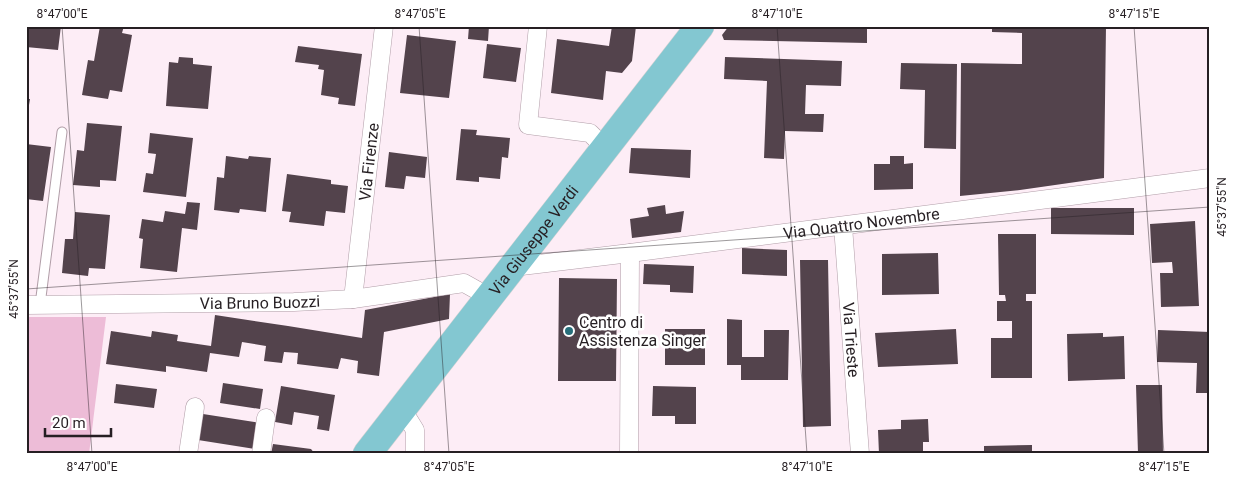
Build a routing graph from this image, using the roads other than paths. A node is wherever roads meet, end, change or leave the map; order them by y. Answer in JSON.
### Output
{"nodes":[{"id":1,"x":384,"y":26,"type":"edge"},
{"id":2,"x":538,"y":26,"type":"edge"},
{"id":3,"x":700,"y":26,"type":"edge"},
{"id":4,"x":62,"y":132,"type":"dead end"},
{"id":5,"x":606,"y":149,"type":"junction"},
{"id":6,"x":1210,"y":178,"type":"edge"},
{"id":7,"x":843,"y":226,"type":"junction"},
{"id":8,"x":630,"y":253,"type":"junction"},
{"id":9,"x":513,"y":266,"type":"junction"},
{"id":10,"x":489,"y":297,"type":"junction"},
{"id":11,"x":353,"y":299,"type":"junction"},
{"id":12,"x":33,"y":305,"type":"edge"},
{"id":13,"x":195,"y":407,"type":"dead end"},
{"id":14,"x":402,"y":409,"type":"junction"},
{"id":15,"x":266,"y":418,"type":"dead end"},
{"id":16,"x":188,"y":454,"type":"edge"},
{"id":17,"x":262,"y":454,"type":"edge"},
{"id":18,"x":367,"y":454,"type":"edge"},
{"id":19,"x":415,"y":454,"type":"edge"},
{"id":20,"x":629,"y":454,"type":"edge"},
{"id":21,"x":860,"y":454,"type":"edge"}],
"edges":[{"from":1,"to":11,"type":"street","name":"Via Firenze"},
{"from":2,"to":5,"type":"street"},
{"from":3,"to":5,"type":"main road","name":"Via Giuseppe Verdi"},
{"from":4,"to":12,"type":"lane"},
{"from":5,"to":9,"type":"main road","name":"Via Giuseppe Verdi"},
{"from":6,"to":7,"type":"street","name":"Via Quattro Novembre"},
{"from":7,"to":8,"type":"street","name":"Via Quattro Novembre"},
{"from":7,"to":21,"type":"street","name":"Via Trieste"},
{"from":8,"to":9,"type":"street","name":"Via Quattro Novembre"},
{"from":8,"to":20,"type":"street"},
{"from":9,"to":10,"type":"main road","name":"Via Giuseppe Verdi"},
{"from":10,"to":11,"type":"street","name":"Via Bruno Buozzi"},
{"from":10,"to":14,"type":"main road","name":"Via Giuseppe Verdi"},
{"from":11,"to":12,"type":"street","name":"Via Bruno Buozzi"},
{"from":13,"to":16,"type":"street"},
{"from":14,"to":18,"type":"main road","name":"Via Giuseppe Verdi"},
{"from":14,"to":19,"type":"street"},
{"from":15,"to":17,"type":"street"}]}
